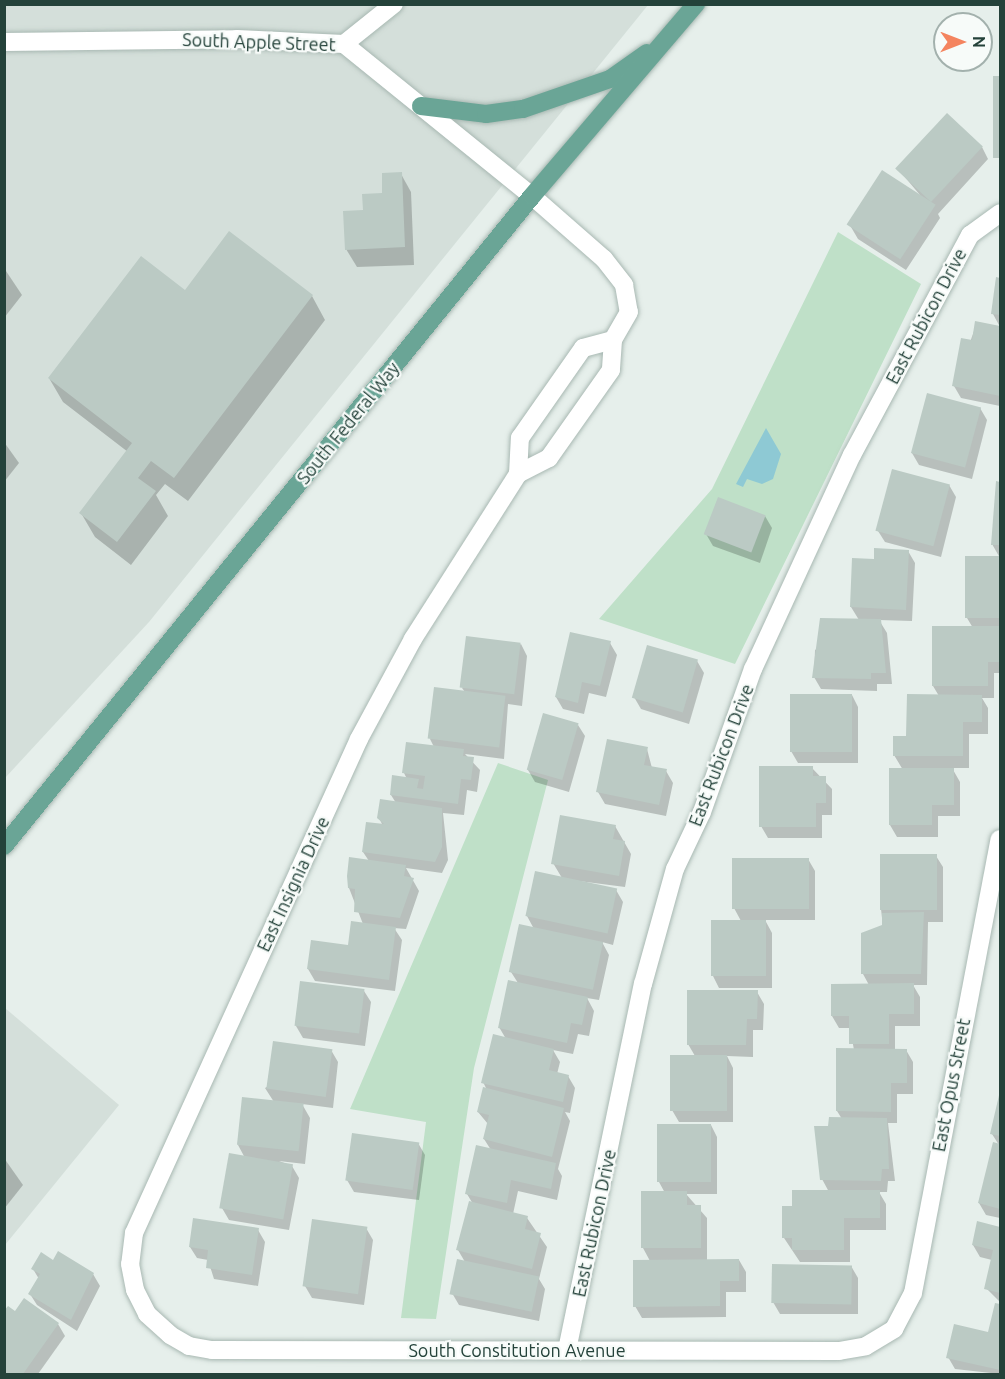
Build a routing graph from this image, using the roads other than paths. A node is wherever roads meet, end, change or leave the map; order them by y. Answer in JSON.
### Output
{"nodes":[{"id":1,"x":394,"y":4,"type":"edge"},
{"id":2,"x":696,"y":4,"type":"edge"},
{"id":3,"x":675,"y":32,"type":"junction"},
{"id":4,"x":4,"y":42,"type":"edge"},
{"id":5,"x":344,"y":44,"type":"junction"},
{"id":6,"x":421,"y":106,"type":"junction"},
{"id":7,"x":532,"y":196,"type":"junction"},
{"id":8,"x":1000,"y":213,"type":"edge"},
{"id":9,"x":613,"y":340,"type":"junction"},
{"id":10,"x":518,"y":474,"type":"junction"},
{"id":11,"x":1000,"y":838,"type":"edge"},
{"id":12,"x":4,"y":846,"type":"edge"},
{"id":13,"x":147,"y":1314,"type":"joint"},
{"id":14,"x":894,"y":1329,"type":"joint"},
{"id":15,"x":567,"y":1350,"type":"junction"}],
"edges":[{"from":1,"to":5,"type":"street"},
{"from":2,"to":3,"type":"main road","name":"South Federal Way"},
{"from":3,"to":6,"type":"main road"},
{"from":3,"to":7,"type":"main road","name":"South Federal Way"},
{"from":4,"to":5,"type":"street","name":"South Apple Street"},
{"from":5,"to":6,"type":"street","name":"South Apple Street"},
{"from":6,"to":7,"type":"street","name":"South Apple Street"},
{"from":7,"to":9,"type":"street","name":"East Insignia Drive"},
{"from":7,"to":12,"type":"main road","name":"South Federal Way"},
{"from":8,"to":15,"type":"street","name":"East Rubicon Drive"},
{"from":9,"to":10,"type":"street","name":"East Insignia Drive"},
{"from":9,"to":10,"type":"street","name":"East Insignia Drive"},
{"from":10,"to":13,"type":"street","name":"East Insignia Drive"},
{"from":11,"to":14,"type":"street","name":"East Opus Street"},
{"from":13,"to":15,"type":"street","name":"South Constitution Avenue"},
{"from":14,"to":15,"type":"street","name":"South Constitution Avenue"}]}
